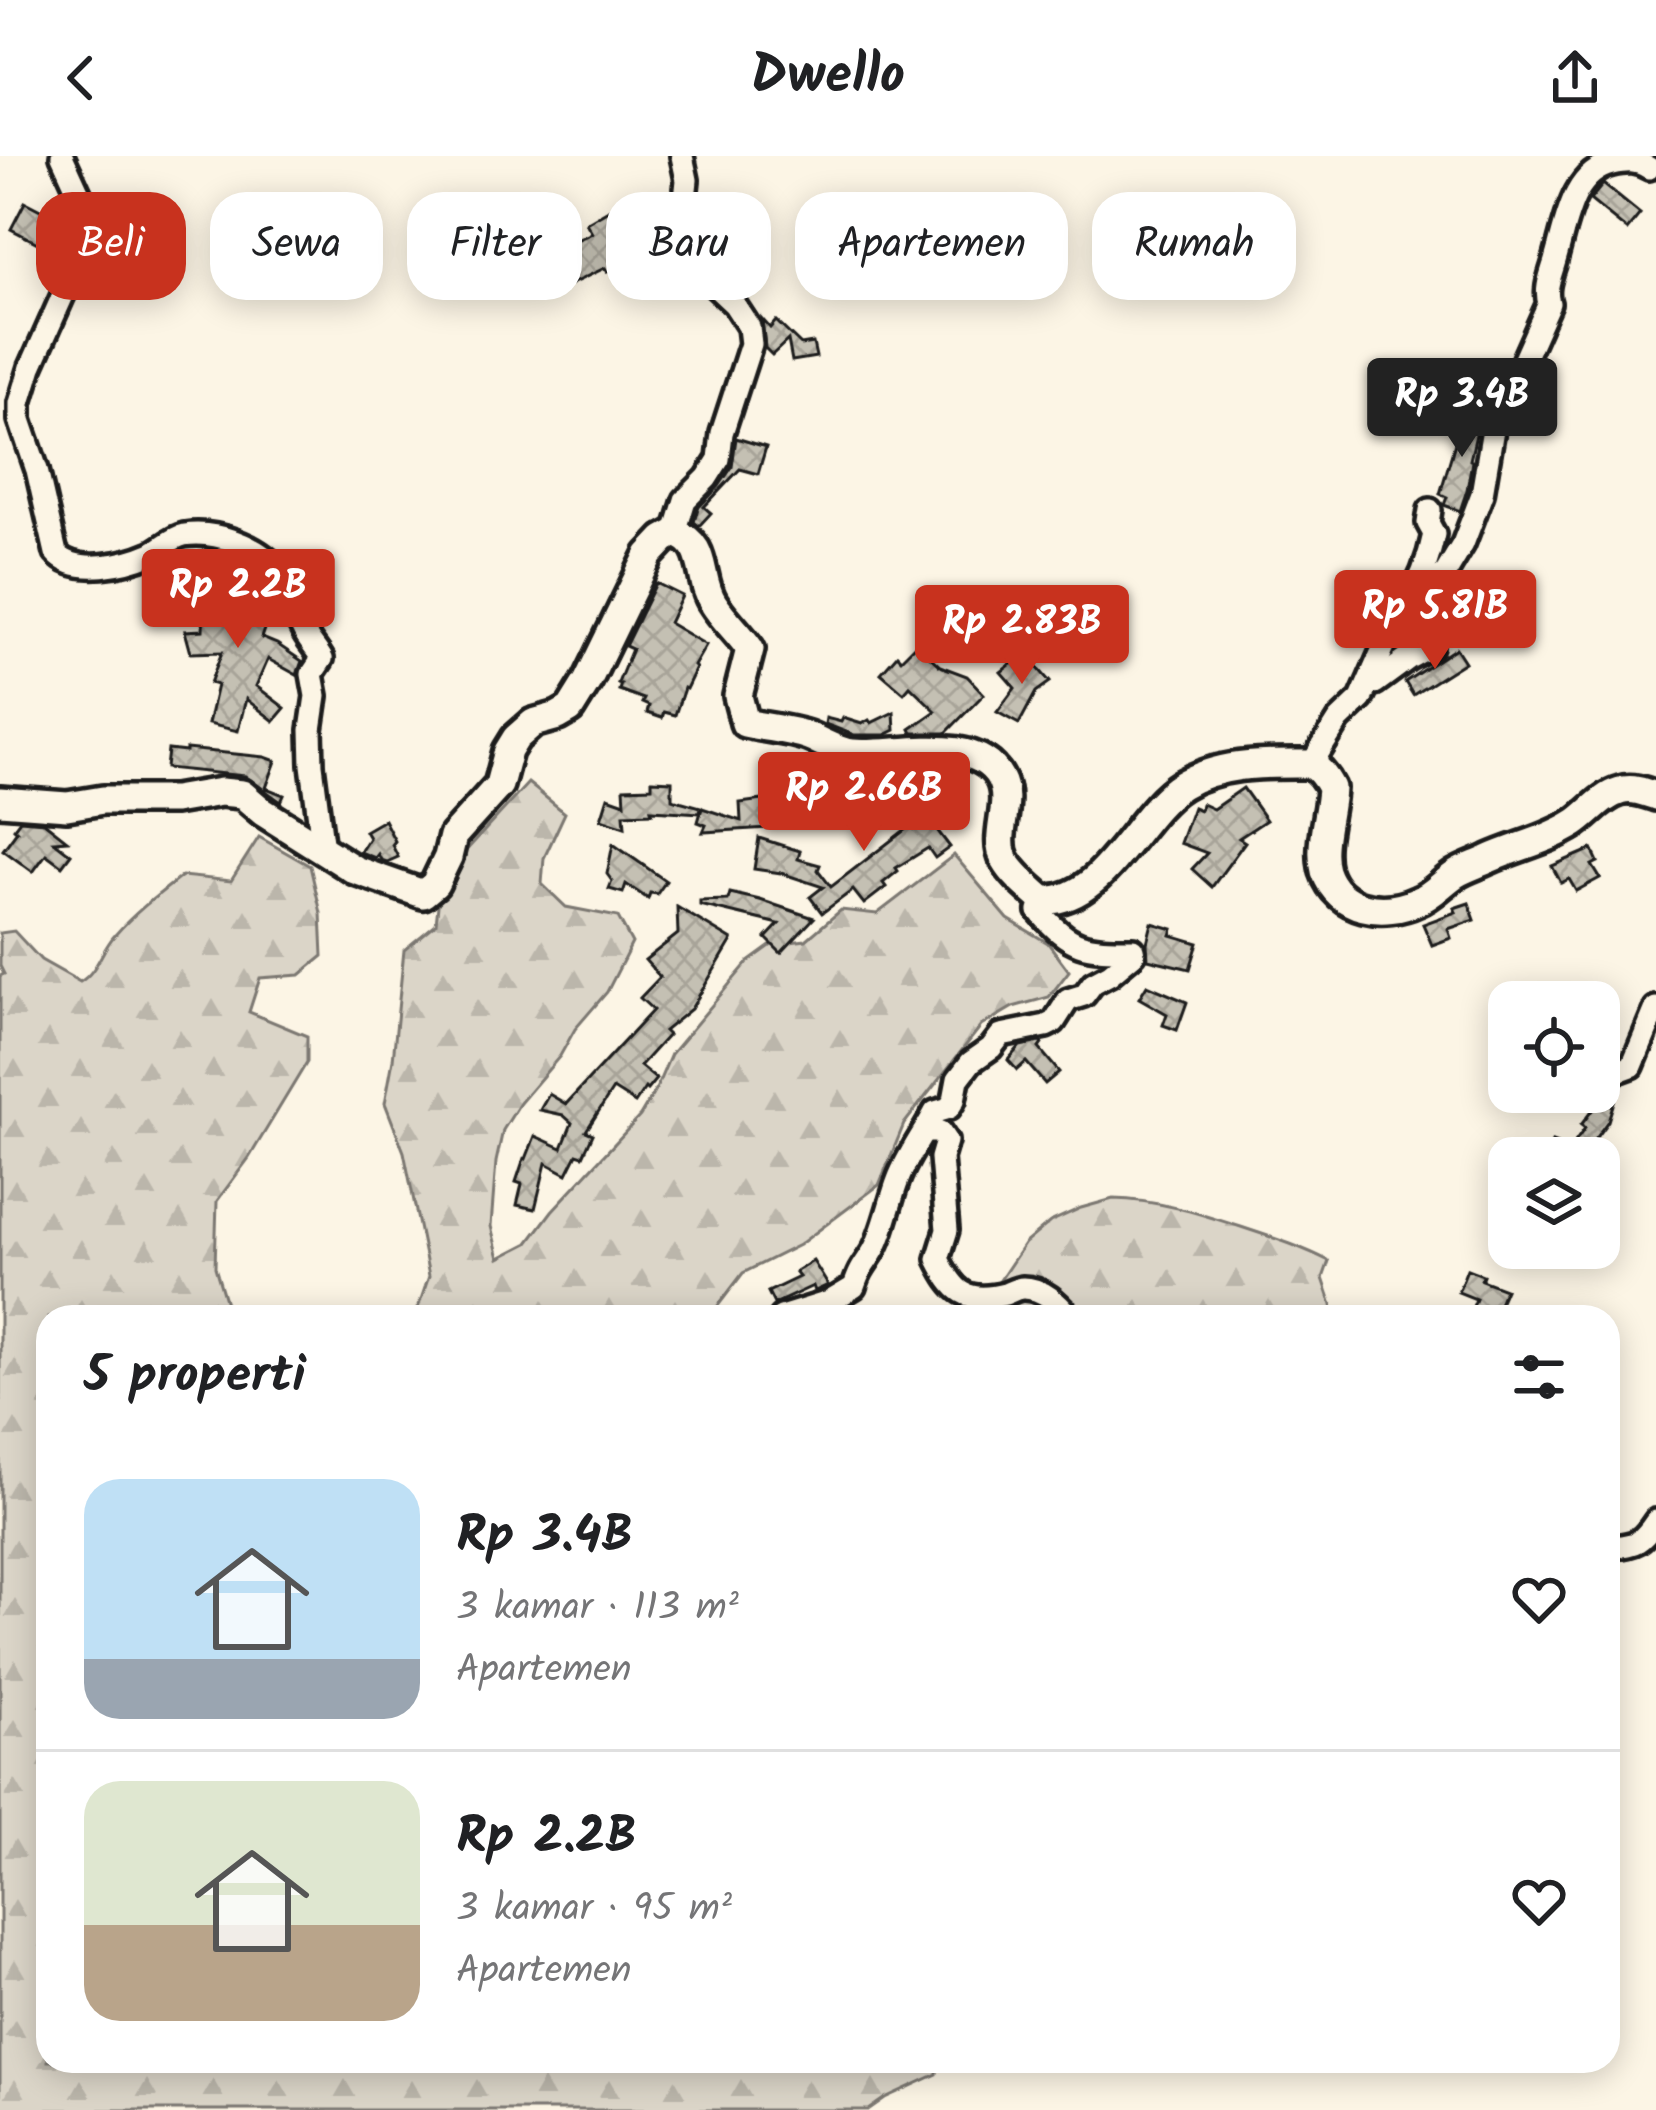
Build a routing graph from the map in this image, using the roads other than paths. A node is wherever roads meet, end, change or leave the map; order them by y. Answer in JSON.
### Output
{"nodes":[{"id":1,"x":62,"y":156,"type":"edge"},
{"id":2,"x":682,"y":156,"type":"edge"},
{"id":3,"x":1649,"y":168,"type":"dead end"},
{"id":4,"x":1430,"y":510,"type":"dead end"},
{"id":5,"x":675,"y":533,"type":"junction"},
{"id":6,"x":1411,"y":596,"type":"junction"},
{"id":7,"x":1431,"y":646,"type":"dead end"},
{"id":8,"x":1370,"y":682,"type":"junction"},
{"id":9,"x":1317,"y":767,"type":"junction"},
{"id":10,"x":1656,"y":796,"type":"edge"},
{"id":11,"x":0,"y":800,"type":"edge"},
{"id":12,"x":323,"y":850,"type":"junction"},
{"id":13,"x":1043,"y":900,"type":"junction"},
{"id":14,"x":1656,"y":1008,"type":"edge"},
{"id":15,"x":1620,"y":1070,"type":"edge"},
{"id":16,"x":926,"y":1132,"type":"junction"},
{"id":17,"x":819,"y":1305,"type":"edge"},
{"id":18,"x":1057,"y":1305,"type":"edge"},
{"id":19,"x":1656,"y":1521,"type":"edge"},
{"id":20,"x":1620,"y":1547,"type":"edge"}],
"edges":[{"from":1,"to":12,"type":"street"},
{"from":2,"to":5,"type":"street"},
{"from":3,"to":6,"type":"street"},
{"from":4,"to":6,"type":"street"},
{"from":5,"to":12,"type":"street"},
{"from":5,"to":13,"type":"street"},
{"from":6,"to":8,"type":"street"},
{"from":7,"to":8,"type":"street"},
{"from":8,"to":9,"type":"street"},
{"from":9,"to":10,"type":"street"},
{"from":9,"to":13,"type":"street"},
{"from":11,"to":12,"type":"street"},
{"from":13,"to":16,"type":"street"},
{"from":14,"to":15,"type":"street"},
{"from":16,"to":17,"type":"street"},
{"from":16,"to":18,"type":"street"},
{"from":19,"to":20,"type":"street"}]}
